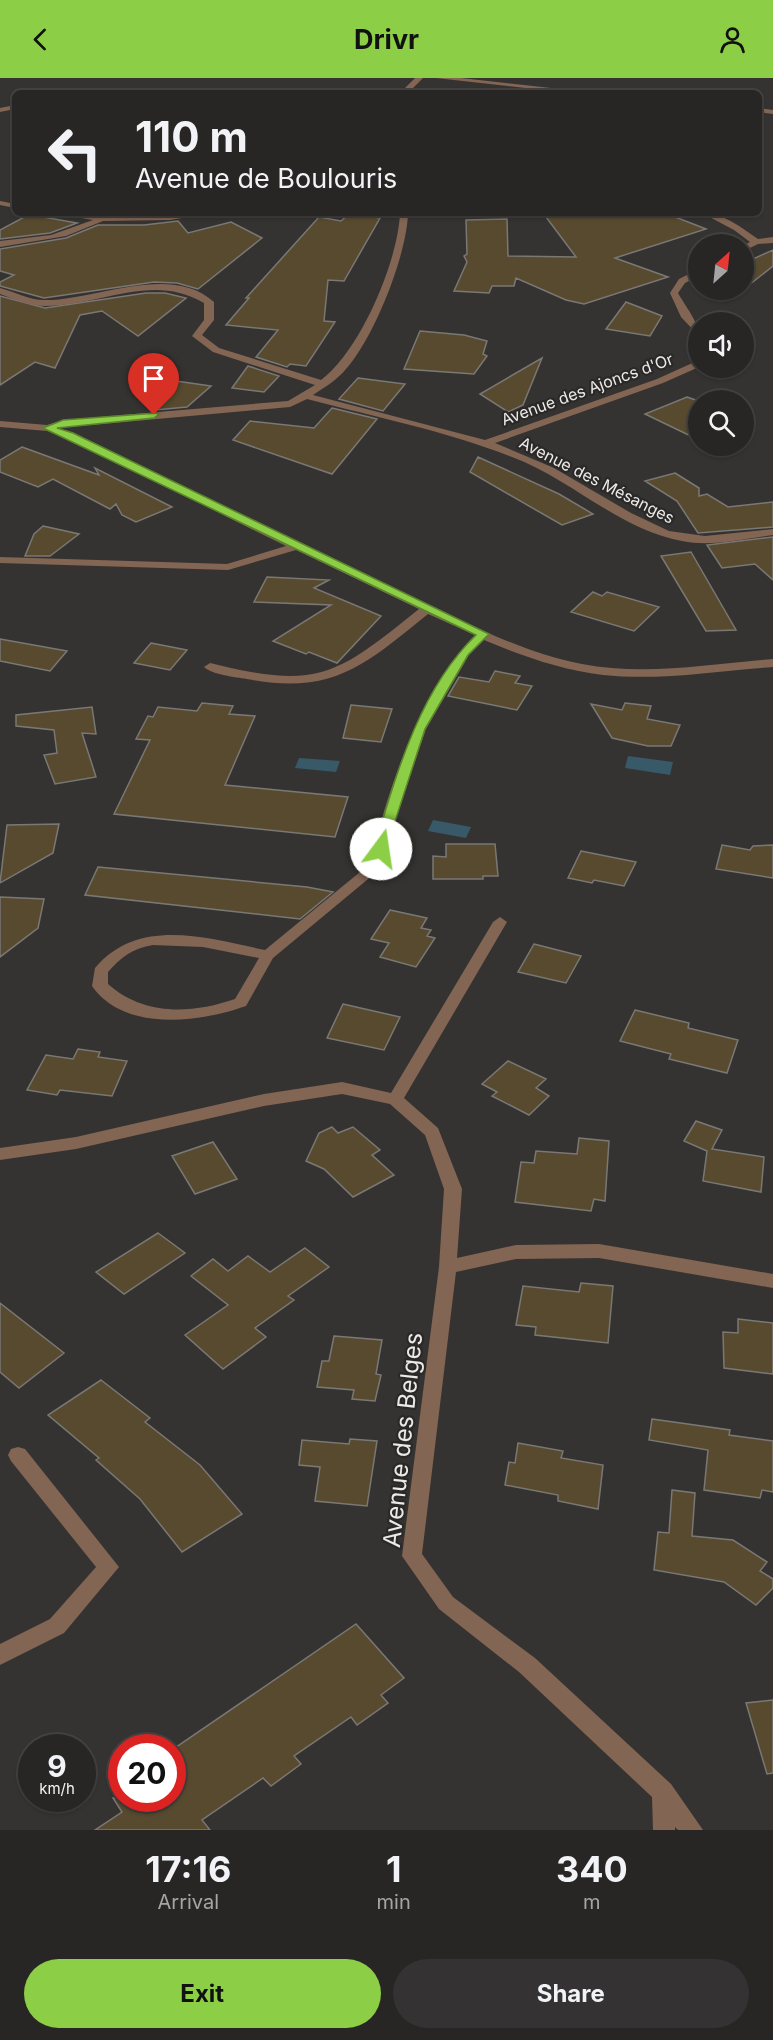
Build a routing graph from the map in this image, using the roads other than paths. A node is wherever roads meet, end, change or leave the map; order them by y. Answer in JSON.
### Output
{"nodes":[{"id":1,"x":419,"y":78,"type":"edge"},
{"id":2,"x":440,"y":78,"type":"edge"},
{"id":3,"x":407,"y":90,"type":"edge"},
{"id":4,"x":562,"y":90,"type":"edge"},
{"id":5,"x":74,"y":216,"type":"edge"},
{"id":6,"x":186,"y":216,"type":"edge"},
{"id":7,"x":403,"y":216,"type":"edge"},
{"id":8,"x":712,"y":216,"type":"edge"},
{"id":9,"x":99,"y":220,"type":"junction"},
{"id":10,"x":773,"y":240,"type":"edge"},
{"id":11,"x":756,"y":242,"type":"joint"},
{"id":12,"x":0,"y":244,"type":"edge"},
{"id":13,"x":688,"y":278,"type":"edge"},
{"id":14,"x":0,"y":291,"type":"edge"},
{"id":15,"x":688,"y":319,"type":"edge"},
{"id":16,"x":688,"y":368,"type":"edge"},
{"id":17,"x":320,"y":383,"type":"junction"},
{"id":18,"x":306,"y":396,"type":"junction"},
{"id":19,"x":0,"y":424,"type":"edge"},
{"id":20,"x":48,"y":428,"type":"junction"},
{"id":21,"x":485,"y":444,"type":"junction"},
{"id":22,"x":773,"y":532,"type":"edge"},
{"id":23,"x":295,"y":547,"type":"junction"},
{"id":24,"x":0,"y":560,"type":"edge"},
{"id":25,"x":428,"y":608,"type":"junction"},
{"id":26,"x":483,"y":634,"type":"junction"},
{"id":27,"x":773,"y":663,"type":"edge"},
{"id":28,"x":210,"y":667,"type":"dead end"},
{"id":29,"x":500,"y":922,"type":"dead end"},
{"id":30,"x":268,"y":955,"type":"junction"},
{"id":31,"x":395,"y":1099,"type":"junction"},
{"id":32,"x":0,"y":1154,"type":"edge"},
{"id":33,"x":448,"y":1267,"type":"junction"},
{"id":34,"x":773,"y":1281,"type":"edge"},
{"id":35,"x":18,"y":1455,"type":"dead end"},
{"id":36,"x":0,"y":1655,"type":"edge"},
{"id":37,"x":663,"y":1792,"type":"junction"},
{"id":38,"x":664,"y":1830,"type":"edge"},
{"id":39,"x":692,"y":1830,"type":"edge"}],
"edges":[{"from":1,"to":3,"type":"street"},
{"from":2,"to":4,"type":"street"},
{"from":5,"to":9,"type":"street"},
{"from":6,"to":9,"type":"street"},
{"from":7,"to":17,"type":"street"},
{"from":8,"to":11,"type":"street"},
{"from":9,"to":12,"type":"street"},
{"from":10,"to":11,"type":"street"},
{"from":13,"to":15,"type":"street"},
{"from":14,"to":17,"type":"street"},
{"from":16,"to":21,"type":"street","name":"Avenue des Ajoncs d'Or"},
{"from":17,"to":18,"type":"street"},
{"from":18,"to":20,"type":"street"},
{"from":18,"to":21,"type":"street","name":"Avenue des Mésanges"},
{"from":19,"to":20,"type":"street"},
{"from":20,"to":23,"type":"street"},
{"from":21,"to":22,"type":"street","name":"Avenue des Mésanges"},
{"from":23,"to":24,"type":"street"},
{"from":23,"to":25,"type":"street"},
{"from":25,"to":26,"type":"street"},
{"from":25,"to":28,"type":"street"},
{"from":26,"to":27,"type":"street"},
{"from":26,"to":30,"type":"street"},
{"from":29,"to":31,"type":"street"},
{"from":30,"to":30,"type":"street"},
{"from":31,"to":32,"type":"street"},
{"from":31,"to":33,"type":"street","name":"Avenue des Belges"},
{"from":33,"to":34,"type":"street"},
{"from":33,"to":37,"type":"street","name":"Avenue des Belges"},
{"from":35,"to":36,"type":"street"},
{"from":37,"to":38,"type":"street"},
{"from":37,"to":39,"type":"street","name":"Avenue des Belges"}]}
